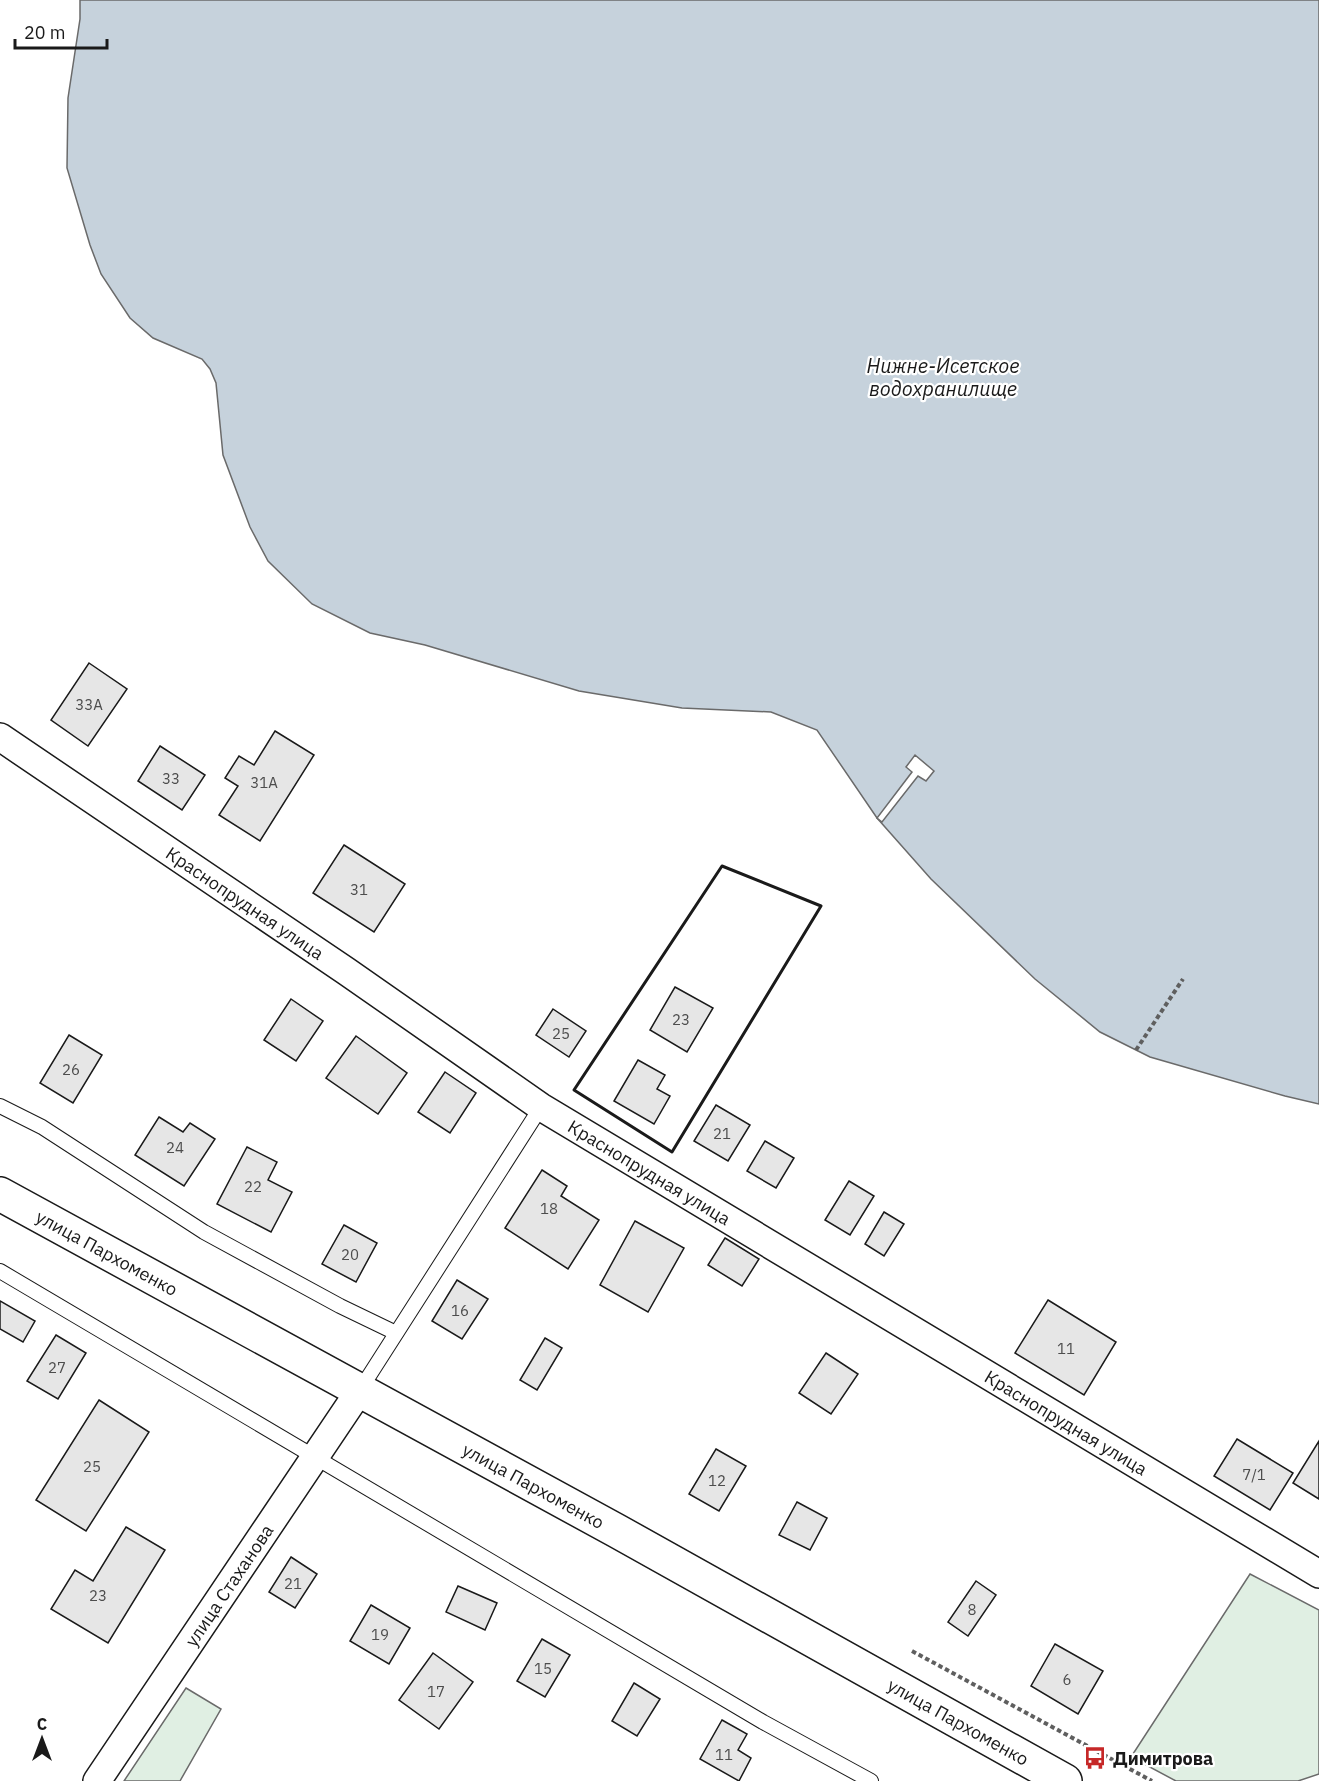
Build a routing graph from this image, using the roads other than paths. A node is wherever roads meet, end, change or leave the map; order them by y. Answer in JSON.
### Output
{"nodes":[{"id":1,"x":0,"y":737,"type":"edge"},
{"id":2,"x":0,"y":1106,"type":"edge"},
{"id":3,"x":541,"y":1107,"type":"junction"},
{"id":4,"x":0,"y":1194,"type":"edge"},
{"id":5,"x":0,"y":1271,"type":"edge"},
{"id":6,"x":396,"y":1333,"type":"junction"},
{"id":7,"x":360,"y":1390,"type":"junction"},
{"id":8,"x":315,"y":1458,"type":"junction"},
{"id":9,"x":1319,"y":1574,"type":"edge"},
{"id":10,"x":97,"y":1781,"type":"edge"},
{"id":11,"x":871,"y":1781,"type":"edge"},
{"id":12,"x":1065,"y":1781,"type":"edge"}],
"edges":[{"from":1,"to":3,"type":"street","name":"Краснопрудная улица"},
{"from":2,"to":6,"type":"lane"},
{"from":3,"to":6,"type":"lane"},
{"from":3,"to":9,"type":"street","name":"Краснопрудная улица"},
{"from":4,"to":7,"type":"main road","name":"улица Пархоменко"},
{"from":5,"to":8,"type":"lane"},
{"from":6,"to":7,"type":"lane"},
{"from":7,"to":8,"type":"street","name":"улица Стаханова"},
{"from":7,"to":12,"type":"main road","name":"улица Пархоменко"},
{"from":8,"to":10,"type":"street","name":"улица Стаханова"},
{"from":8,"to":11,"type":"lane"}]}
